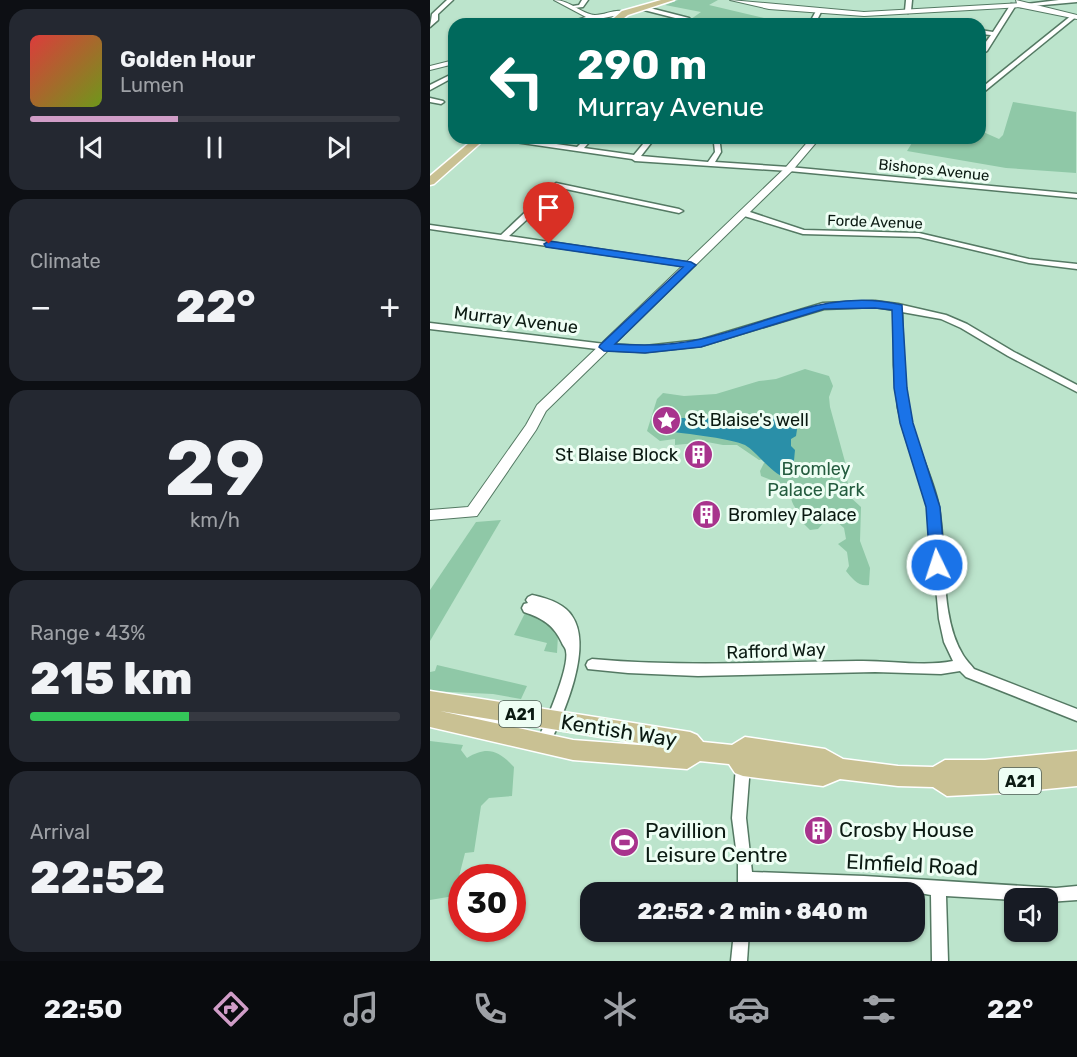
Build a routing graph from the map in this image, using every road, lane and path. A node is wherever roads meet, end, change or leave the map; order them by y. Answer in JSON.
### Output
{"nodes":[{"id":1,"x":450,"y":0,"type":"edge"},
{"id":2,"x":557,"y":0,"type":"edge"},
{"id":3,"x":585,"y":0,"type":"edge"},
{"id":4,"x":670,"y":0,"type":"edge"},
{"id":5,"x":733,"y":0,"type":"edge"},
{"id":6,"x":909,"y":0,"type":"edge"},
{"id":7,"x":1076,"y":0,"type":"edge"},
{"id":8,"x":1018,"y":3,"type":"edge"},
{"id":9,"x":576,"y":8,"type":"junction"},
{"id":10,"x":642,"y":8,"type":"junction"},
{"id":11,"x":818,"y":12,"type":"junction"},
{"id":12,"x":908,"y":16,"type":"junction"},
{"id":13,"x":1075,"y":16,"type":"edge"},
{"id":14,"x":593,"y":17,"type":"junction"},
{"id":15,"x":617,"y":17,"type":"edge"},
{"id":16,"x":589,"y":18,"type":"edge"},
{"id":17,"x":683,"y":18,"type":"edge"},
{"id":18,"x":815,"y":18,"type":"edge"},
{"id":19,"x":430,"y":25,"type":"edge"},
{"id":20,"x":986,"y":33,"type":"edge"},
{"id":21,"x":995,"y":34,"type":"junction"},
{"id":22,"x":986,"y":48,"type":"edge"},
{"id":23,"x":448,"y":64,"type":"edge"},
{"id":24,"x":430,"y":68,"type":"edge"},
{"id":25,"x":448,"y":78,"type":"edge"},
{"id":26,"x":986,"y":84,"type":"edge"},
{"id":27,"x":430,"y":88,"type":"edge"},
{"id":28,"x":430,"y":100,"type":"edge"},
{"id":29,"x":440,"y":102,"type":"dead end"},
{"id":30,"x":474,"y":144,"type":"edge"},
{"id":31,"x":540,"y":144,"type":"edge"},
{"id":32,"x":584,"y":144,"type":"edge"},
{"id":33,"x":647,"y":144,"type":"edge"},
{"id":34,"x":716,"y":144,"type":"edge"},
{"id":35,"x":811,"y":144,"type":"edge"},
{"id":36,"x":578,"y":150,"type":"junction"},
{"id":37,"x":635,"y":159,"type":"junction"},
{"id":38,"x":710,"y":164,"type":"junction"},
{"id":39,"x":789,"y":169,"type":"junction"},
{"id":40,"x":430,"y":182,"type":"edge"},
{"id":41,"x":1076,"y":196,"type":"edge"},
{"id":42,"x":679,"y":211,"type":"dead end"},
{"id":43,"x":744,"y":213,"type":"junction"},
{"id":44,"x":430,"y":227,"type":"edge"},
{"id":45,"x":502,"y":238,"type":"junction"},
{"id":46,"x":691,"y":265,"type":"junction"},
{"id":47,"x":1076,"y":267,"type":"edge"},
{"id":48,"x":898,"y":307,"type":"junction"},
{"id":49,"x":430,"y":326,"type":"edge"},
{"id":50,"x":604,"y":347,"type":"junction"},
{"id":51,"x":1076,"y":388,"type":"edge"},
{"id":52,"x":430,"y":515,"type":"edge"},
{"id":53,"x":532,"y":603,"type":"dead end"},
{"id":54,"x":592,"y":665,"type":"dead end"},
{"id":55,"x":960,"y":665,"type":"junction"},
{"id":56,"x":430,"y":700,"type":"edge"},
{"id":57,"x":1076,"y":715,"type":"edge"},
{"id":58,"x":430,"y":718,"type":"edge"},
{"id":59,"x":555,"y":720,"type":"junction"},
{"id":60,"x":543,"y":744,"type":"junction"},
{"id":61,"x":697,"y":751,"type":"junction"},
{"id":62,"x":739,"y":760,"type":"junction"},
{"id":63,"x":1076,"y":761,"type":"edge"},
{"id":64,"x":1076,"y":776,"type":"edge"},
{"id":65,"x":963,"y":778,"type":"junction"},
{"id":66,"x":745,"y":882,"type":"edge"},
{"id":67,"x":925,"y":887,"type":"edge"},
{"id":68,"x":938,"y":887,"type":"junction"},
{"id":69,"x":1076,"y":893,"type":"edge"},
{"id":70,"x":741,"y":942,"type":"edge"},
{"id":71,"x":739,"y":961,"type":"edge"},
{"id":72,"x":940,"y":961,"type":"edge"}],
"edges":[{"from":1,"to":19,"type":"street"},
{"from":2,"to":9,"type":"street"},
{"from":3,"to":9,"type":"street"},
{"from":4,"to":10,"type":"main road"},
{"from":5,"to":11,"type":"street"},
{"from":6,"to":12,"type":"street"},
{"from":7,"to":8,"type":"street"},
{"from":8,"to":12,"type":"street"},
{"from":8,"to":13,"type":"main road"},
{"from":8,"to":21,"type":"street"},
{"from":9,"to":14,"type":"street"},
{"from":10,"to":15,"type":"main road"},
{"from":10,"to":17,"type":"street"},
{"from":11,"to":12,"type":"street"},
{"from":11,"to":18,"type":"street"},
{"from":13,"to":26,"type":"street"},
{"from":14,"to":15,"type":"street"},
{"from":14,"to":16,"type":"street"},
{"from":20,"to":21,"type":"street"},
{"from":21,"to":22,"type":"street"},
{"from":23,"to":24,"type":"street"},
{"from":25,"to":27,"type":"street"},
{"from":28,"to":29,"type":"street"},
{"from":30,"to":40,"type":"main road"},
{"from":31,"to":36,"type":"street","name":"Bishops Avenue"},
{"from":32,"to":36,"type":"street"},
{"from":33,"to":37,"type":"street"},
{"from":34,"to":38,"type":"street"},
{"from":35,"to":39,"type":"street"},
{"from":36,"to":37,"type":"street","name":"Bishops Avenue"},
{"from":37,"to":38,"type":"street","name":"Bishops Avenue"},
{"from":38,"to":39,"type":"street","name":"Bishops Avenue"},
{"from":39,"to":41,"type":"street","name":"Bishops Avenue"},
{"from":39,"to":43,"type":"street"},
{"from":42,"to":45,"type":"street"},
{"from":43,"to":46,"type":"street"},
{"from":43,"to":47,"type":"street","name":"Forde Avenue"},
{"from":44,"to":45,"type":"street"},
{"from":45,"to":46,"type":"street"},
{"from":46,"to":50,"type":"street"},
{"from":48,"to":50,"type":"street","name":"Murray Avenue"},
{"from":48,"to":51,"type":"street","name":"Murray Avenue"},
{"from":48,"to":55,"type":"street"},
{"from":49,"to":50,"type":"street","name":"Murray Avenue"},
{"from":50,"to":52,"type":"street"},
{"from":53,"to":59,"type":"street"},
{"from":54,"to":55,"type":"street","name":"Rafford Way"},
{"from":55,"to":57,"type":"street"},
{"from":56,"to":59,"type":"main road","name":"Kentish Way","number":"A21"},
{"from":58,"to":60,"type":"main road","name":"Kentish Way","number":"A21"},
{"from":59,"to":60,"type":"street"},
{"from":59,"to":61,"type":"main road","name":"Kentish Way","number":"A21"},
{"from":60,"to":61,"type":"main road","name":"Kentish Way","number":"A21"},
{"from":61,"to":62,"type":"main road","name":"Kentish Way","number":"A21"},
{"from":62,"to":65,"type":"main road","name":"Kentish Way","number":"A21"},
{"from":62,"to":66,"type":"street","name":"Elmfield Road"},
{"from":63,"to":65,"type":"main road","name":"Kentish Way","number":"A21"},
{"from":64,"to":65,"type":"main road","name":"Kentish Way","number":"A21"},
{"from":67,"to":68,"type":"street","name":"Elmfield Road"},
{"from":68,"to":69,"type":"street","name":"Elmfield Road"},
{"from":68,"to":72,"type":"street"},
{"from":70,"to":71,"type":"street"}]}
